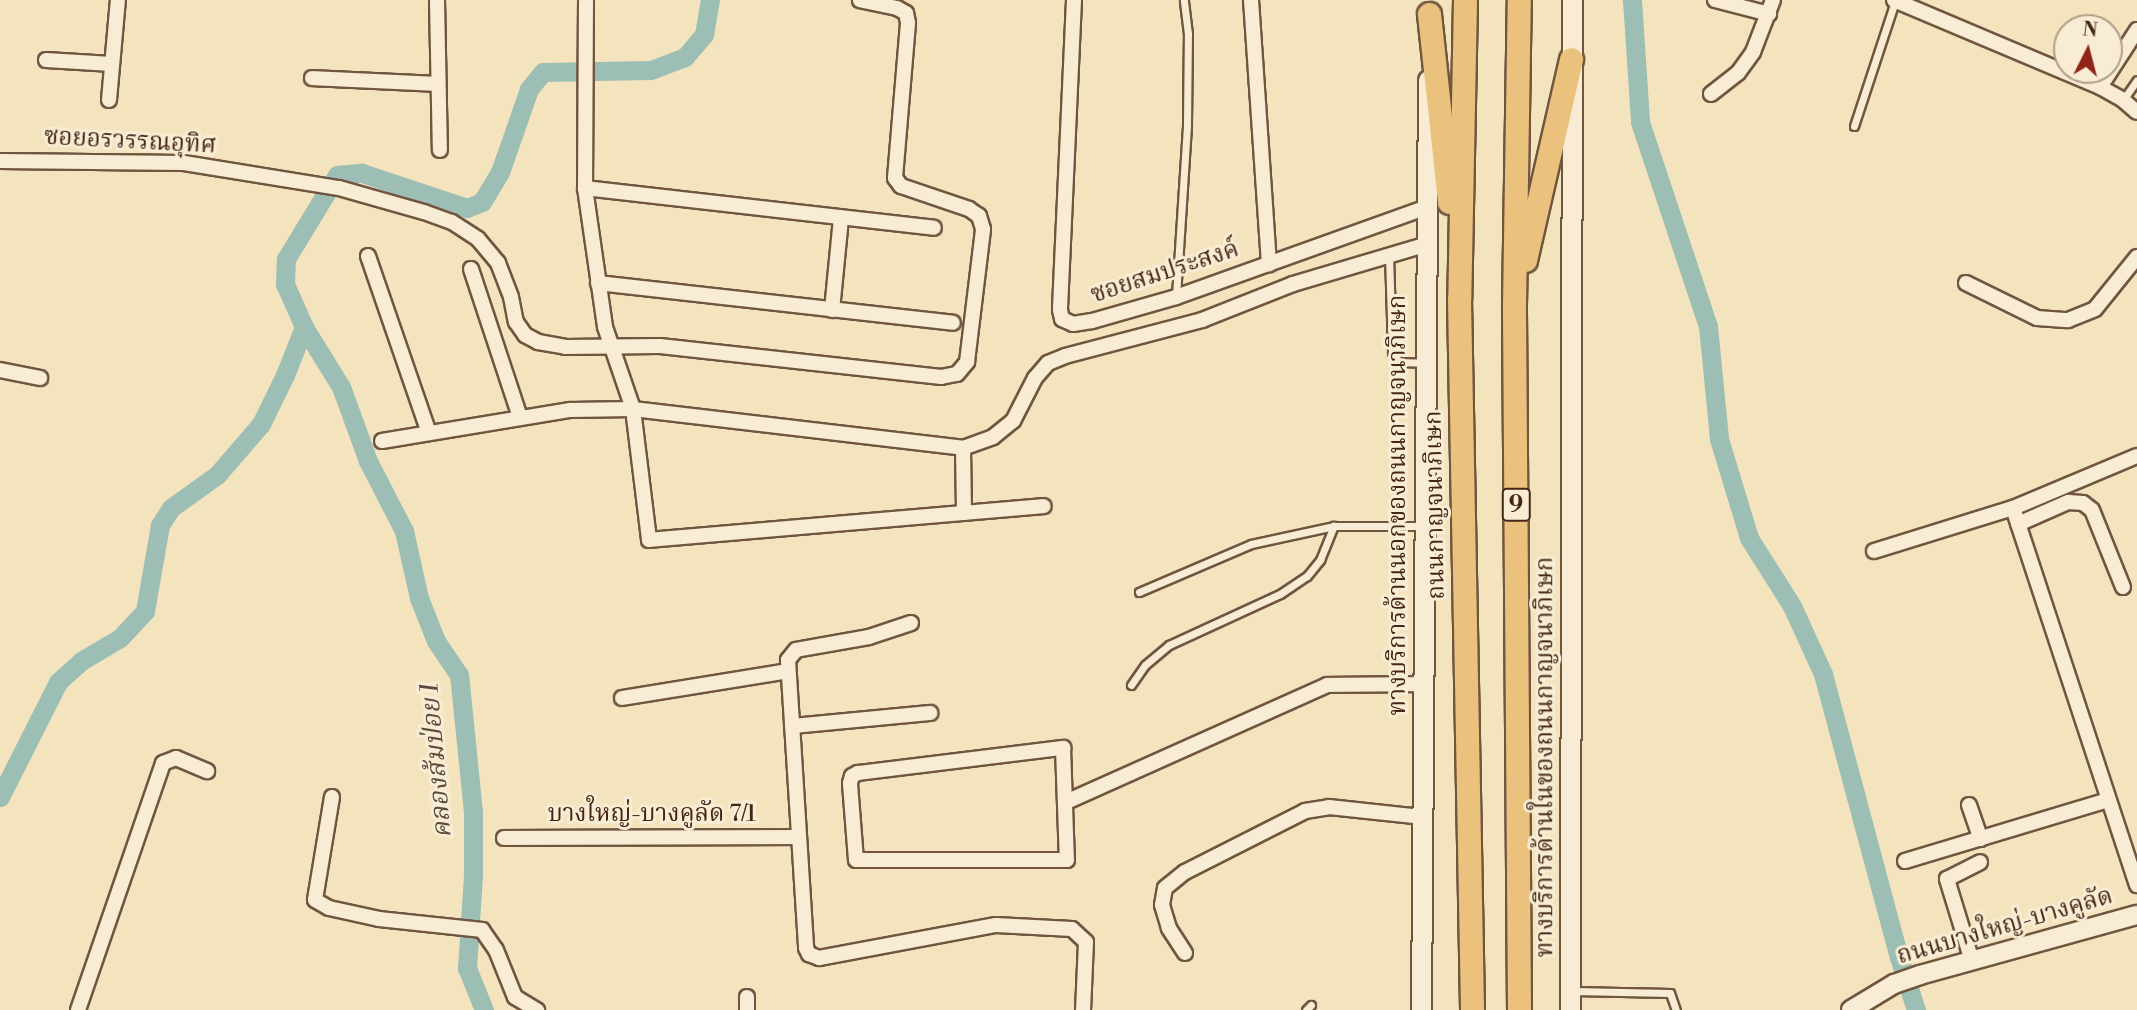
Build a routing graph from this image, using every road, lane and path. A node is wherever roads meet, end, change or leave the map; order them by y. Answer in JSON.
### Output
{"nodes":[{"id":1,"x":118,"y":0,"type":"edge"},
{"id":2,"x":437,"y":0,"type":"edge"},
{"id":3,"x":586,"y":0,"type":"edge"},
{"id":4,"x":860,"y":0,"type":"edge"},
{"id":5,"x":1074,"y":0,"type":"edge"},
{"id":6,"x":1184,"y":0,"type":"edge"},
{"id":7,"x":1251,"y":0,"type":"edge"},
{"id":8,"x":1465,"y":0,"type":"edge"},
{"id":9,"x":1519,"y":0,"type":"edge"},
{"id":10,"x":1572,"y":0,"type":"edge"},
{"id":11,"x":1715,"y":0,"type":"edge"},
{"id":12,"x":1895,"y":0,"type":"edge"},
{"id":13,"x":1429,"y":7,"type":"edge"},
{"id":14,"x":1771,"y":7,"type":"edge"},
{"id":15,"x":2137,"y":30,"type":"edge"},
{"id":16,"x":1571,"y":59,"type":"junction"},
{"id":17,"x":46,"y":60,"type":"dead end"},
{"id":18,"x":112,"y":64,"type":"junction"},
{"id":19,"x":312,"y":78,"type":"dead end"},
{"id":20,"x":2137,"y":80,"type":"edge"},
{"id":21,"x":438,"y":84,"type":"junction"},
{"id":22,"x":2100,"y":87,"type":"junction"},
{"id":23,"x":1711,"y":94,"type":"dead end"},
{"id":24,"x":109,"y":100,"type":"dead end"},
{"id":25,"x":2123,"y":100,"type":"junction"},
{"id":26,"x":2137,"y":112,"type":"edge"},
{"id":27,"x":1854,"y":126,"type":"dead end"},
{"id":28,"x":440,"y":150,"type":"dead end"},
{"id":29,"x":0,"y":161,"type":"edge"},
{"id":30,"x":585,"y":188,"type":"junction"},
{"id":31,"x":1425,"y":208,"type":"junction"},
{"id":32,"x":841,"y":218,"type":"junction"},
{"id":33,"x":934,"y":228,"type":"dead end"},
{"id":34,"x":1425,"y":245,"type":"junction"},
{"id":35,"x":1389,"y":255,"type":"junction"},
{"id":36,"x":368,"y":256,"type":"dead end"},
{"id":37,"x":2137,"y":257,"type":"edge"},
{"id":38,"x":1269,"y":264,"type":"junction"},
{"id":39,"x":471,"y":269,"type":"dead end"},
{"id":40,"x":1966,"y":283,"type":"dead end"},
{"id":41,"x":598,"y":284,"type":"junction"},
{"id":42,"x":1176,"y":297,"type":"junction"},
{"id":43,"x":1459,"y":299,"type":"junction"},
{"id":44,"x":1514,"y":305,"type":"junction"},
{"id":45,"x":832,"y":310,"type":"junction"},
{"id":46,"x":953,"y":324,"type":"dead end"},
{"id":47,"x":610,"y":346,"type":"junction"},
{"id":48,"x":1424,"y":363,"type":"junction"},
{"id":49,"x":0,"y":370,"type":"edge"},
{"id":50,"x":40,"y":378,"type":"dead end"},
{"id":51,"x":633,"y":410,"type":"junction"},
{"id":52,"x":520,"y":417,"type":"junction"},
{"id":53,"x":429,"y":433,"type":"junction"},
{"id":54,"x":382,"y":441,"type":"dead end"},
{"id":55,"x":963,"y":448,"type":"junction"},
{"id":56,"x":2137,"y":456,"type":"edge"},
{"id":57,"x":1044,"y":506,"type":"dead end"},
{"id":58,"x":2013,"y":508,"type":"junction"},
{"id":59,"x":964,"y":513,"type":"junction"},
{"id":60,"x":2018,"y":524,"type":"junction"},
{"id":61,"x":1334,"y":526,"type":"junction"},
{"id":62,"x":1423,"y":526,"type":"junction"},
{"id":63,"x":1874,"y":551,"type":"dead end"},
{"id":64,"x":2123,"y":587,"type":"dead end"},
{"id":65,"x":1139,"y":592,"type":"dead end"},
{"id":66,"x":911,"y":623,"type":"dead end"},
{"id":67,"x":788,"y":671,"type":"junction"},
{"id":68,"x":1422,"y":684,"type":"junction"},
{"id":69,"x":1131,"y":685,"type":"dead end"},
{"id":70,"x":622,"y":698,"type":"dead end"},
{"id":71,"x":930,"y":713,"type":"dead end"},
{"id":72,"x":792,"y":726,"type":"junction"},
{"id":73,"x":207,"y":771,"type":"dead end"},
{"id":74,"x":332,"y":797,"type":"dead end"},
{"id":75,"x":2108,"y":800,"type":"junction"},
{"id":76,"x":1066,"y":802,"type":"junction"},
{"id":77,"x":1969,"y":805,"type":"dead end"},
{"id":78,"x":1423,"y":817,"type":"junction"},
{"id":79,"x":799,"y":837,"type":"junction"},
{"id":80,"x":504,"y":838,"type":"dead end"},
{"id":81,"x":1981,"y":839,"type":"junction"},
{"id":82,"x":1905,"y":861,"type":"dead end"},
{"id":83,"x":1980,"y":862,"type":"dead end"},
{"id":84,"x":2137,"y":885,"type":"edge"},
{"id":85,"x":2137,"y":915,"type":"edge"},
{"id":86,"x":1185,"y":953,"type":"dead end"},
{"id":87,"x":1972,"y":961,"type":"junction"},
{"id":88,"x":1570,"y":1000,"type":"edge"},
{"id":89,"x":78,"y":1010,"type":"edge"},
{"id":90,"x":537,"y":1010,"type":"edge"},
{"id":91,"x":1083,"y":1010,"type":"edge"},
{"id":92,"x":1421,"y":1010,"type":"edge"},
{"id":93,"x":1472,"y":1010,"type":"edge"},
{"id":94,"x":1519,"y":1010,"type":"edge"},
{"id":95,"x":1676,"y":1010,"type":"edge"},
{"id":96,"x":1851,"y":1010,"type":"edge"}],
"edges":[{"from":1,"to":18,"type":"street"},
{"from":2,"to":21,"type":"street"},
{"from":3,"to":30,"type":"street"},
{"from":4,"to":47,"type":"street"},
{"from":5,"to":42,"type":"street","name":"ซอยสมประสงค์"},
{"from":6,"to":42,"type":"lane"},
{"from":7,"to":38,"type":"street"},
{"from":8,"to":43,"type":"highway","name":"ถนนกาญจนาภิเษก"},
{"from":9,"to":44,"type":"highway","number":"9"},
{"from":10,"to":16,"type":"main road","name":"ทางบริการด้านในของถนนกาญจนาภิเษก"},
{"from":11,"to":14,"type":"street"},
{"from":12,"to":22,"type":"street"},
{"from":12,"to":27,"type":"lane"},
{"from":13,"to":31,"type":"main road","name":"ทางบริการด้านนอกของถนนกาญจนาภิเษก"},
{"from":13,"to":43,"type":"highway"},
{"from":14,"to":23,"type":"street"},
{"from":15,"to":22,"type":"street"},
{"from":16,"to":44,"type":"highway"},
{"from":16,"to":88,"type":"main road","name":"ทางบริการด้านในของถนนกาญจนาภิเษก"},
{"from":17,"to":18,"type":"street"},
{"from":18,"to":24,"type":"street"},
{"from":19,"to":21,"type":"street"},
{"from":20,"to":25,"type":"lane"},
{"from":21,"to":28,"type":"street"},
{"from":22,"to":25,"type":"street"},
{"from":25,"to":26,"type":"street"},
{"from":29,"to":47,"type":"street","name":"ซอยอรวรรณอุทิศ"},
{"from":30,"to":32,"type":"street"},
{"from":30,"to":41,"type":"street"},
{"from":31,"to":34,"type":"main road","name":"ทางบริการด้านนอกของถนนกาญจนาภิเษก"},
{"from":31,"to":38,"type":"street","name":"ซอยสมประสงค์"},
{"from":32,"to":33,"type":"street"},
{"from":32,"to":45,"type":"street"},
{"from":34,"to":35,"type":"street"},
{"from":34,"to":48,"type":"main road","name":"ทางบริการด้านนอกของถนนกาญจนาภิเษก"},
{"from":35,"to":48,"type":"lane"},
{"from":35,"to":55,"type":"street"},
{"from":36,"to":53,"type":"street"},
{"from":37,"to":40,"type":"street"},
{"from":38,"to":42,"type":"street","name":"ซอยสมประสงค์"},
{"from":39,"to":52,"type":"street"},
{"from":41,"to":45,"type":"street"},
{"from":41,"to":47,"type":"street"},
{"from":43,"to":93,"type":"highway","name":"ถนนกาญจนาภิเษก"},
{"from":44,"to":94,"type":"highway","number":"9"},
{"from":45,"to":46,"type":"street"},
{"from":47,"to":51,"type":"street"},
{"from":48,"to":62,"type":"main road","name":"ทางบริการด้านนอกของถนนกาญจนาภิเษก"},
{"from":49,"to":50,"type":"street"},
{"from":51,"to":52,"type":"street"},
{"from":51,"to":55,"type":"street"},
{"from":51,"to":59,"type":"street"},
{"from":52,"to":53,"type":"street"},
{"from":53,"to":54,"type":"street"},
{"from":55,"to":59,"type":"street"},
{"from":56,"to":58,"type":"street"},
{"from":57,"to":59,"type":"street"},
{"from":58,"to":60,"type":"street"},
{"from":58,"to":63,"type":"street"},
{"from":60,"to":64,"type":"street"},
{"from":60,"to":75,"type":"street"},
{"from":61,"to":62,"type":"lane"},
{"from":61,"to":65,"type":"lane"},
{"from":61,"to":69,"type":"lane"},
{"from":62,"to":68,"type":"main road","name":"ทางบริการด้านนอกของถนนกาญจนาภิเษก"},
{"from":66,"to":67,"type":"street"},
{"from":67,"to":70,"type":"street"},
{"from":67,"to":72,"type":"street"},
{"from":68,"to":76,"type":"street"},
{"from":68,"to":78,"type":"main road","name":"ทางบริการด้านนอกของถนนกาญจนาภิเษก"},
{"from":71,"to":72,"type":"street"},
{"from":72,"to":79,"type":"street"},
{"from":73,"to":89,"type":"street"},
{"from":74,"to":90,"type":"street"},
{"from":75,"to":81,"type":"street"},
{"from":75,"to":84,"type":"street"},
{"from":76,"to":76,"type":"street"},
{"from":77,"to":81,"type":"street"},
{"from":78,"to":86,"type":"street"},
{"from":78,"to":92,"type":"main road","name":"ทางบริการด้านนอกของถนนกาญจนาภิเษก"},
{"from":79,"to":80,"type":"street","name":"บางใหญ่-บางคูลัด 7/1"},
{"from":79,"to":91,"type":"street"},
{"from":81,"to":82,"type":"street"},
{"from":83,"to":87,"type":"street"},
{"from":85,"to":87,"type":"street","name":"ถนนบางใหญ่-บางคูลัด"},
{"from":87,"to":96,"type":"street","name":"ถนนบางใหญ่-บางคูลัด"},
{"from":88,"to":95,"type":"lane"}]}
